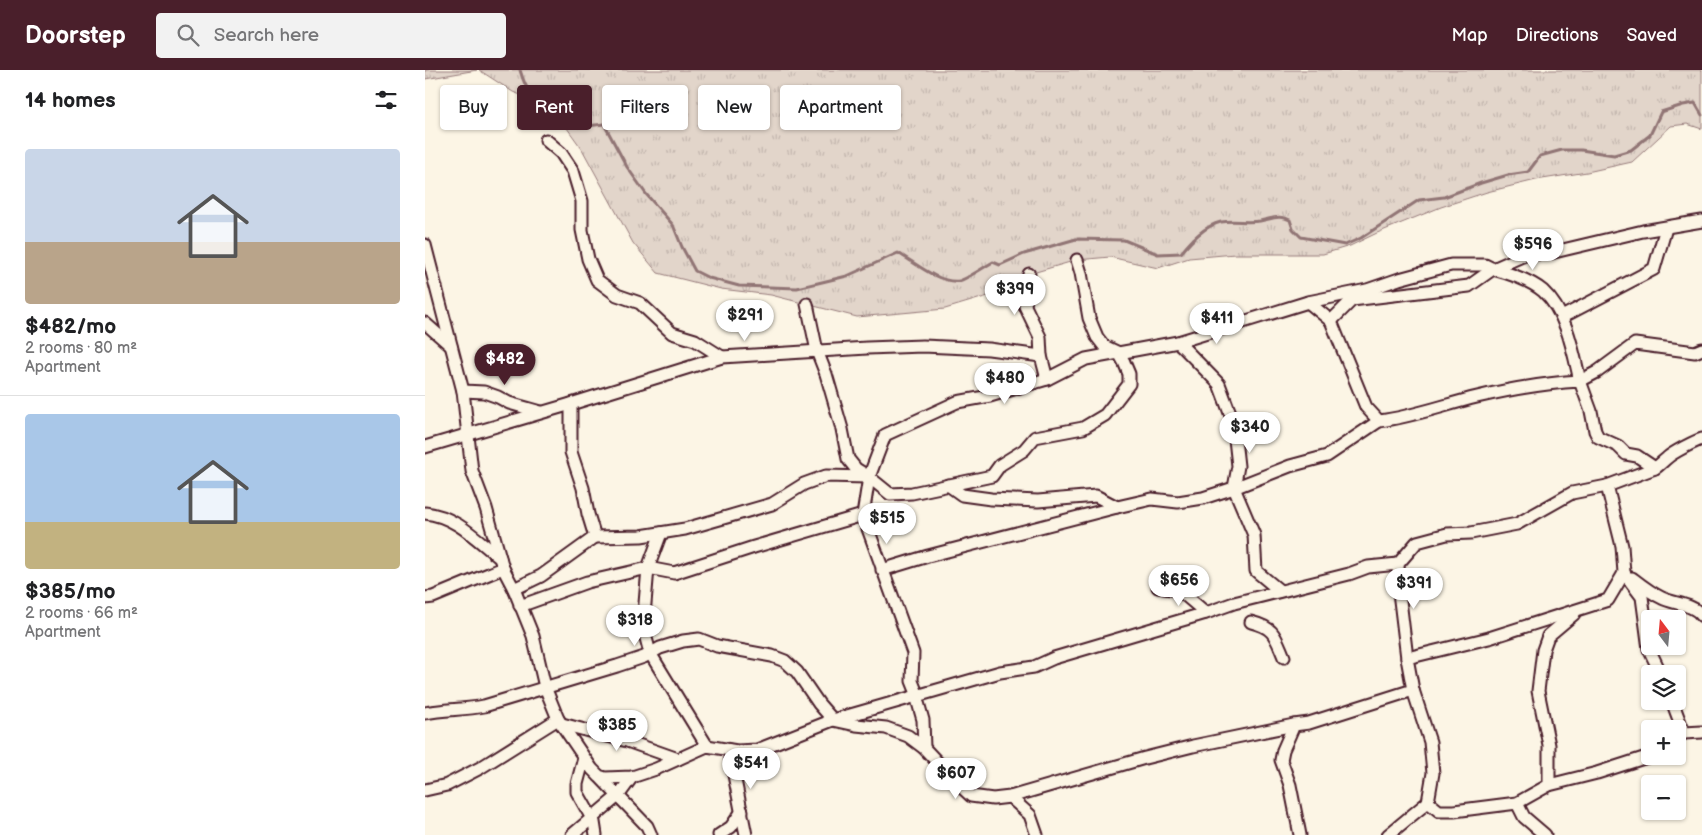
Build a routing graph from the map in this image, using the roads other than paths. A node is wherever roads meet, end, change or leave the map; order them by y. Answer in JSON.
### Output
{"nodes":[{"id":1,"x":546,"y":140,"type":"dead end"},
{"id":2,"x":1702,"y":221,"type":"edge"},
{"id":3,"x":1666,"y":228,"type":"junction"},
{"id":4,"x":425,"y":245,"type":"edge"},
{"id":5,"x":1077,"y":260,"type":"dead end"},
{"id":6,"x":1493,"y":269,"type":"junction"},
{"id":7,"x":1029,"y":274,"type":"dead end"},
{"id":8,"x":1308,"y":302,"type":"junction"},
{"id":9,"x":807,"y":304,"type":"dead end"},
{"id":10,"x":1562,"y":317,"type":"junction"},
{"id":11,"x":1331,"y":321,"type":"junction"},
{"id":12,"x":425,"y":323,"type":"edge"},
{"id":13,"x":1178,"y":342,"type":"junction"},
{"id":14,"x":451,"y":346,"type":"junction"},
{"id":15,"x":1702,"y":349,"type":"edge"},
{"id":16,"x":817,"y":351,"type":"junction"},
{"id":17,"x":1119,"y":353,"type":"junction"},
{"id":18,"x":723,"y":356,"type":"junction"},
{"id":19,"x":1041,"y":356,"type":"junction"},
{"id":20,"x":1047,"y":378,"type":"junction"},
{"id":21,"x":1580,"y":381,"type":"junction"},
{"id":22,"x":463,"y":391,"type":"junction"},
{"id":23,"x":571,"y":404,"type":"junction"},
{"id":24,"x":542,"y":413,"type":"junction"},
{"id":25,"x":1379,"y":421,"type":"junction"},
{"id":26,"x":469,"y":435,"type":"junction"},
{"id":27,"x":1702,"y":439,"type":"edge"},
{"id":28,"x":425,"y":447,"type":"edge"},
{"id":29,"x":1655,"y":468,"type":"junction"},
{"id":30,"x":869,"y":476,"type":"junction"},
{"id":31,"x":948,"y":484,"type":"junction"},
{"id":32,"x":1607,"y":486,"type":"junction"},
{"id":33,"x":1234,"y":488,"type":"junction"},
{"id":34,"x":1117,"y":507,"type":"junction"},
{"id":35,"x":425,"y":513,"type":"edge"},
{"id":36,"x":863,"y":516,"type":"junction"},
{"id":37,"x":661,"y":533,"type":"junction"},
{"id":38,"x":595,"y":538,"type":"junction"},
{"id":39,"x":501,"y":563,"type":"junction"},
{"id":40,"x":1398,"y":564,"type":"junction"},
{"id":41,"x":648,"y":568,"type":"junction"},
{"id":42,"x":882,"y":570,"type":"junction"},
{"id":43,"x":1624,"y":573,"type":"junction"},
{"id":44,"x":1158,"y":587,"type":"dead end"},
{"id":45,"x":515,"y":589,"type":"junction"},
{"id":46,"x":1280,"y":591,"type":"junction"},
{"id":47,"x":425,"y":598,"type":"edge"},
{"id":48,"x":520,"y":606,"type":"junction"},
{"id":49,"x":1578,"y":610,"type":"junction"},
{"id":50,"x":1206,"y":613,"type":"junction"},
{"id":51,"x":1702,"y":616,"type":"edge"},
{"id":52,"x":1251,"y":622,"type":"dead end"},
{"id":53,"x":650,"y":653,"type":"junction"},
{"id":54,"x":1284,"y":657,"type":"dead end"},
{"id":55,"x":1407,"y":658,"type":"junction"},
{"id":56,"x":1657,"y":665,"type":"edge"},
{"id":57,"x":545,"y":687,"type":"junction"},
{"id":58,"x":1413,"y":690,"type":"junction"},
{"id":59,"x":917,"y":696,"type":"junction"},
{"id":60,"x":425,"y":713,"type":"edge"},
{"id":61,"x":833,"y":720,"type":"junction"},
{"id":62,"x":560,"y":722,"type":"junction"},
{"id":63,"x":1294,"y":725,"type":"junction"},
{"id":64,"x":1702,"y":732,"type":"edge"},
{"id":65,"x":1686,"y":735,"type":"edge"},
{"id":66,"x":707,"y":746,"type":"junction"},
{"id":67,"x":924,"y":748,"type":"junction"},
{"id":68,"x":729,"y":750,"type":"junction"},
{"id":69,"x":584,"y":758,"type":"junction"},
{"id":70,"x":678,"y":759,"type":"junction"},
{"id":71,"x":1641,"y":759,"type":"edge"},
{"id":72,"x":599,"y":776,"type":"junction"},
{"id":73,"x":632,"y":777,"type":"junction"},
{"id":74,"x":1549,"y":785,"type":"junction"},
{"id":75,"x":425,"y":790,"type":"edge"},
{"id":76,"x":618,"y":796,"type":"junction"},
{"id":77,"x":1010,"y":797,"type":"junction"},
{"id":78,"x":1428,"y":802,"type":"junction"},
{"id":79,"x":1517,"y":803,"type":"junction"},
{"id":80,"x":742,"y":811,"type":"junction"},
{"id":81,"x":592,"y":818,"type":"junction"},
{"id":82,"x":572,"y":835,"type":"edge"},
{"id":83,"x":597,"y":835,"type":"edge"},
{"id":84,"x":651,"y":835,"type":"edge"},
{"id":85,"x":719,"y":835,"type":"edge"},
{"id":86,"x":746,"y":835,"type":"edge"},
{"id":87,"x":1037,"y":835,"type":"edge"},
{"id":88,"x":1300,"y":835,"type":"edge"},
{"id":89,"x":1388,"y":835,"type":"edge"},
{"id":90,"x":1545,"y":835,"type":"edge"}],
"edges":[{"from":1,"to":18,"type":"street"},
{"from":2,"to":3,"type":"street"},
{"from":3,"to":6,"type":"street"},
{"from":3,"to":10,"type":"street"},
{"from":4,"to":14,"type":"street"},
{"from":5,"to":17,"type":"street"},
{"from":6,"to":8,"type":"street"},
{"from":6,"to":10,"type":"street"},
{"from":6,"to":11,"type":"street"},
{"from":7,"to":19,"type":"street"},
{"from":8,"to":11,"type":"street"},
{"from":8,"to":13,"type":"street"},
{"from":9,"to":16,"type":"street"},
{"from":10,"to":21,"type":"street"},
{"from":11,"to":25,"type":"street"},
{"from":12,"to":14,"type":"street"},
{"from":13,"to":17,"type":"street"},
{"from":13,"to":33,"type":"street"},
{"from":14,"to":22,"type":"street"},
{"from":15,"to":21,"type":"street"},
{"from":16,"to":18,"type":"street"},
{"from":16,"to":19,"type":"street"},
{"from":16,"to":30,"type":"street"},
{"from":17,"to":20,"type":"street"},
{"from":17,"to":31,"type":"street"},
{"from":18,"to":23,"type":"street"},
{"from":19,"to":20,"type":"street"},
{"from":20,"to":30,"type":"street"},
{"from":21,"to":25,"type":"street"},
{"from":21,"to":29,"type":"street"},
{"from":22,"to":24,"type":"street"},
{"from":22,"to":26,"type":"street"},
{"from":23,"to":24,"type":"street"},
{"from":23,"to":38,"type":"street"},
{"from":24,"to":26,"type":"street"},
{"from":25,"to":33,"type":"street"},
{"from":26,"to":28,"type":"street"},
{"from":26,"to":39,"type":"street"},
{"from":27,"to":29,"type":"street"},
{"from":29,"to":32,"type":"street"},
{"from":30,"to":31,"type":"street"},
{"from":30,"to":36,"type":"street"},
{"from":30,"to":37,"type":"street"},
{"from":31,"to":34,"type":"street"},
{"from":32,"to":40,"type":"street"},
{"from":32,"to":43,"type":"street"},
{"from":33,"to":34,"type":"street"},
{"from":33,"to":46,"type":"street"},
{"from":34,"to":42,"type":"street"},
{"from":35,"to":39,"type":"street"},
{"from":36,"to":41,"type":"street"},
{"from":36,"to":42,"type":"street"},
{"from":37,"to":38,"type":"street"},
{"from":37,"to":41,"type":"street"},
{"from":38,"to":45,"type":"street"},
{"from":39,"to":45,"type":"street"},
{"from":39,"to":47,"type":"street"},
{"from":40,"to":46,"type":"street"},
{"from":40,"to":55,"type":"street"},
{"from":41,"to":48,"type":"street"},
{"from":41,"to":53,"type":"street"},
{"from":42,"to":59,"type":"street"},
{"from":43,"to":49,"type":"street"},
{"from":43,"to":51,"type":"street"},
{"from":43,"to":56,"type":"street"},
{"from":44,"to":50,"type":"street"},
{"from":45,"to":48,"type":"street"},
{"from":46,"to":50,"type":"street"},
{"from":48,"to":57,"type":"street"},
{"from":49,"to":55,"type":"street"},
{"from":49,"to":74,"type":"street"},
{"from":50,"to":59,"type":"street"},
{"from":52,"to":54,"type":"street"},
{"from":53,"to":57,"type":"street"},
{"from":53,"to":61,"type":"street"},
{"from":53,"to":66,"type":"street"},
{"from":55,"to":58,"type":"street"},
{"from":57,"to":60,"type":"street"},
{"from":57,"to":62,"type":"street"},
{"from":58,"to":63,"type":"street"},
{"from":58,"to":78,"type":"street"},
{"from":59,"to":61,"type":"street"},
{"from":59,"to":67,"type":"street"},
{"from":61,"to":67,"type":"street"},
{"from":61,"to":68,"type":"street"},
{"from":62,"to":69,"type":"street"},
{"from":62,"to":70,"type":"street"},
{"from":62,"to":75,"type":"street"},
{"from":63,"to":77,"type":"street"},
{"from":63,"to":88,"type":"street"},
{"from":64,"to":65,"type":"street"},
{"from":66,"to":68,"type":"street"},
{"from":66,"to":70,"type":"street"},
{"from":67,"to":77,"type":"street"},
{"from":68,"to":80,"type":"street"},
{"from":69,"to":72,"type":"street"},
{"from":69,"to":81,"type":"street"},
{"from":70,"to":73,"type":"street"},
{"from":71,"to":74,"type":"street"},
{"from":72,"to":73,"type":"street"},
{"from":72,"to":76,"type":"street"},
{"from":73,"to":76,"type":"street"},
{"from":74,"to":79,"type":"street"},
{"from":76,"to":81,"type":"street"},
{"from":76,"to":84,"type":"street"},
{"from":77,"to":87,"type":"street"},
{"from":78,"to":79,"type":"street"},
{"from":78,"to":89,"type":"street"},
{"from":79,"to":90,"type":"street"},
{"from":80,"to":85,"type":"street"},
{"from":80,"to":86,"type":"street"},
{"from":81,"to":82,"type":"street"},
{"from":81,"to":83,"type":"street"}]}
